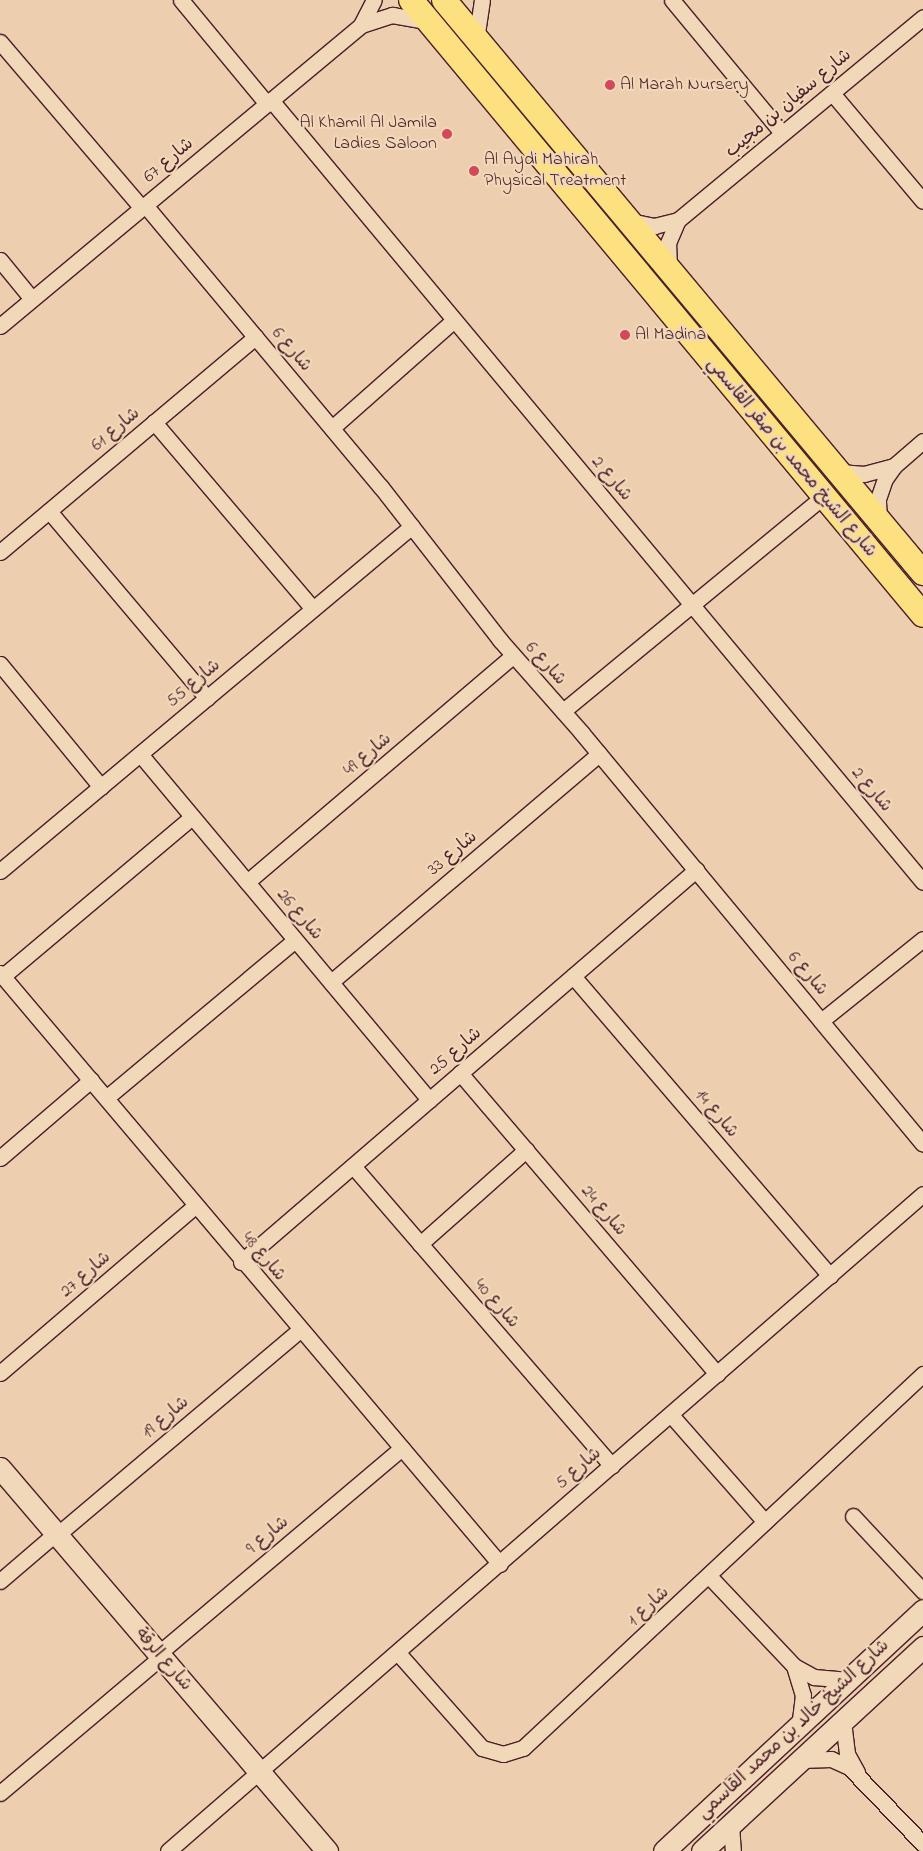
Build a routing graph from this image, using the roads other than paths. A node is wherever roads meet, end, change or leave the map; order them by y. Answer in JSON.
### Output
{"nodes":[{"id":1,"x":181,"y":0,"type":"edge"},
{"id":2,"x":374,"y":0,"type":"edge"},
{"id":3,"x":412,"y":0,"type":"edge"},
{"id":4,"x":444,"y":0,"type":"edge"},
{"id":5,"x":482,"y":0,"type":"edge"},
{"id":6,"x":680,"y":3,"type":"edge"},
{"id":7,"x":923,"y":17,"type":"edge"},
{"id":8,"x":430,"y":22,"type":"junction"},
{"id":9,"x":361,"y":25,"type":"junction"},
{"id":10,"x":476,"y":40,"type":"junction"},
{"id":11,"x":0,"y":42,"type":"edge"},
{"id":12,"x":5,"y":58,"type":"edge"},
{"id":13,"x":832,"y":93,"type":"junction"},
{"id":14,"x":269,"y":102,"type":"junction"},
{"id":15,"x":782,"y":133,"type":"junction"},
{"id":16,"x":923,"y":201,"type":"edge"},
{"id":17,"x":144,"y":206,"type":"junction"},
{"id":18,"x":678,"y":220,"type":"junction"},
{"id":19,"x":630,"y":221,"type":"junction"},
{"id":20,"x":0,"y":260,"type":"edge"},
{"id":21,"x":669,"y":269,"type":"junction"},
{"id":22,"x":32,"y":299,"type":"junction"},
{"id":23,"x":453,"y":321,"type":"junction"},
{"id":24,"x":0,"y":326,"type":"edge"},
{"id":25,"x":255,"y":337,"type":"junction"},
{"id":26,"x":154,"y":422,"type":"junction"},
{"id":27,"x":332,"y":428,"type":"junction"},
{"id":28,"x":923,"y":441,"type":"edge"},
{"id":29,"x":894,"y":466,"type":"junction"},
{"id":30,"x":840,"y":472,"type":"junction"},
{"id":31,"x":824,"y":496,"type":"junction"},
{"id":32,"x":49,"y":511,"type":"junction"},
{"id":33,"x":879,"y":520,"type":"junction"},
{"id":34,"x":412,"y":526,"type":"junction"},
{"id":35,"x":0,"y":552,"type":"edge"},
{"id":36,"x":923,"y":573,"type":"edge"},
{"id":37,"x":693,"y":605,"type":"junction"},
{"id":38,"x":313,"y":609,"type":"junction"},
{"id":39,"x":923,"y":615,"type":"edge"},
{"id":40,"x":512,"y":656,"type":"junction"},
{"id":41,"x":0,"y":664,"type":"edge"},
{"id":42,"x":207,"y":698,"type":"junction"},
{"id":43,"x":563,"y":711,"type":"junction"},
{"id":44,"x":140,"y":754,"type":"junction"},
{"id":45,"x":599,"y":754,"type":"junction"},
{"id":46,"x":101,"y":786,"type":"junction"},
{"id":47,"x":192,"y":816,"type":"junction"},
{"id":48,"x":696,"y":870,"type":"junction"},
{"id":49,"x":0,"y":871,"type":"edge"},
{"id":50,"x":247,"y":882,"type":"junction"},
{"id":51,"x":923,"y":882,"type":"edge"},
{"id":52,"x":923,"y":939,"type":"edge"},
{"id":53,"x":295,"y":940,"type":"junction"},
{"id":54,"x":1,"y":974,"type":"edge"},
{"id":55,"x":574,"y":976,"type":"junction"},
{"id":56,"x":331,"y":982,"type":"junction"},
{"id":57,"x":821,"y":1020,"type":"junction"},
{"id":58,"x":460,"y":1073,"type":"junction"},
{"id":59,"x":91,"y":1080,"type":"junction"},
{"id":60,"x":106,"y":1098,"type":"junction"},
{"id":61,"x":430,"y":1100,"type":"junction"},
{"id":62,"x":923,"y":1144,"type":"edge"},
{"id":63,"x":526,"y":1150,"type":"junction"},
{"id":64,"x":0,"y":1158,"type":"edge"},
{"id":65,"x":353,"y":1166,"type":"junction"},
{"id":66,"x":923,"y":1194,"type":"edge"},
{"id":67,"x":196,"y":1205,"type":"junction"},
{"id":68,"x":420,"y":1244,"type":"junction"},
{"id":69,"x":241,"y":1262,"type":"junction"},
{"id":70,"x":830,"y":1276,"type":"junction"},
{"id":71,"x":300,"y":1330,"type":"junction"},
{"id":72,"x":0,"y":1373,"type":"edge"},
{"id":73,"x":717,"y":1374,"type":"junction"},
{"id":74,"x":923,"y":1374,"type":"edge"},
{"id":75,"x":671,"y":1415,"type":"junction"},
{"id":76,"x":402,"y":1448,"type":"junction"},
{"id":77,"x":612,"y":1466,"type":"junction"},
{"id":78,"x":0,"y":1468,"type":"edge"},
{"id":79,"x":853,"y":1516,"type":"dead end"},
{"id":80,"x":765,"y":1522,"type":"junction"},
{"id":81,"x":56,"y":1534,"type":"junction"},
{"id":82,"x":500,"y":1564,"type":"junction"},
{"id":83,"x":709,"y":1576,"type":"junction"},
{"id":84,"x":0,"y":1581,"type":"edge"},
{"id":85,"x":923,"y":1591,"type":"edge"},
{"id":86,"x":923,"y":1610,"type":"edge"},
{"id":87,"x":398,"y":1653,"type":"junction"},
{"id":88,"x":919,"y":1653,"type":"edge"},
{"id":89,"x":160,"y":1655,"type":"junction"},
{"id":90,"x":871,"y":1658,"type":"junction"},
{"id":91,"x":794,"y":1666,"type":"junction"},
{"id":92,"x":849,"y":1680,"type":"junction"},
{"id":93,"x":862,"y":1704,"type":"junction"},
{"id":94,"x":842,"y":1721,"type":"junction"},
{"id":95,"x":799,"y":1726,"type":"junction"},
{"id":96,"x":800,"y":1760,"type":"junction"},
{"id":97,"x":260,"y":1773,"type":"junction"},
{"id":98,"x":859,"y":1775,"type":"junction"},
{"id":99,"x":0,"y":1793,"type":"edge"},
{"id":100,"x":730,"y":1824,"type":"junction"},
{"id":101,"x":923,"y":1844,"type":"edge"},
{"id":102,"x":168,"y":1851,"type":"edge"},
{"id":103,"x":327,"y":1851,"type":"edge"},
{"id":104,"x":664,"y":1851,"type":"edge"},
{"id":105,"x":702,"y":1851,"type":"edge"},
{"id":106,"x":733,"y":1851,"type":"edge"}],
"edges":[{"from":1,"to":14,"type":"street","name":"شارع 2"},
{"from":2,"to":9,"type":"street","name":"شارع 67"},
{"from":3,"to":8,"type":"main road","name":"شارع الشيخ محمد بن صقر القاسمي"},
{"from":4,"to":10,"type":"main road","name":"شارع الشيخ محمد بن صقر القاسمي"},
{"from":5,"to":10,"type":"street"},
{"from":6,"to":15,"type":"street"},
{"from":7,"to":13,"type":"street","name":"شارع سفيان بن مجيب"},
{"from":8,"to":9,"type":"street","name":"شارع 67"},
{"from":8,"to":31,"type":"main road","name":"شارع الشيخ محمد بن صقر القاسمي"},
{"from":9,"to":14,"type":"street","name":"شارع 67"},
{"from":10,"to":19,"type":"main road","name":"شارع الشيخ محمد بن صقر القاسمي"},
{"from":11,"to":12,"type":"street","name":"شارع 6"},
{"from":12,"to":17,"type":"street","name":"شارع 6"},
{"from":13,"to":15,"type":"street","name":"شارع سفيان بن مجيب"},
{"from":13,"to":16,"type":"street"},
{"from":14,"to":17,"type":"street","name":"شارع 67"},
{"from":14,"to":23,"type":"street","name":"شارع 2"},
{"from":15,"to":18,"type":"street","name":"شارع سفيان بن مجيب"},
{"from":17,"to":22,"type":"street","name":"شارع 67"},
{"from":17,"to":25,"type":"street","name":"شارع 6"},
{"from":18,"to":19,"type":"street","name":"شارع سفيان بن مجيب"},
{"from":18,"to":21,"type":"street","name":"شارع سفيان بن مجيب"},
{"from":19,"to":21,"type":"main road","name":"شارع الشيخ محمد بن صقر القاسمي"},
{"from":20,"to":22,"type":"street"},
{"from":21,"to":30,"type":"main road","name":"شارع الشيخ محمد بن صقر القاسمي"},
{"from":22,"to":24,"type":"street","name":"شارع 67"},
{"from":23,"to":27,"type":"street"},
{"from":23,"to":37,"type":"street","name":"شارع 2"},
{"from":25,"to":26,"type":"street","name":"شارع 61"},
{"from":25,"to":27,"type":"street","name":"شارع 6"},
{"from":26,"to":32,"type":"street","name":"شارع 61"},
{"from":26,"to":38,"type":"street"},
{"from":27,"to":34,"type":"street","name":"شارع 6"},
{"from":28,"to":29,"type":"street"},
{"from":29,"to":30,"type":"street"},
{"from":29,"to":33,"type":"street"},
{"from":30,"to":33,"type":"main road","name":"شارع الشيخ محمد بن صقر القاسمي"},
{"from":31,"to":37,"type":"street"},
{"from":31,"to":39,"type":"main road","name":"شارع الشيخ محمد بن صقر القاسمي"},
{"from":32,"to":35,"type":"street","name":"شارع 61"},
{"from":32,"to":42,"type":"street"},
{"from":33,"to":36,"type":"main road","name":"شارع الشيخ محمد بن صقر القاسمي"},
{"from":34,"to":38,"type":"street","name":"شارع 55"},
{"from":34,"to":40,"type":"street","name":"شارع 6"},
{"from":37,"to":43,"type":"street"},
{"from":37,"to":51,"type":"street","name":"شارع 2"},
{"from":38,"to":42,"type":"street","name":"شارع 55"},
{"from":40,"to":43,"type":"street","name":"شارع 6"},
{"from":40,"to":50,"type":"street","name":"شارع 49"},
{"from":41,"to":46,"type":"street"},
{"from":42,"to":44,"type":"street","name":"شارع 55"},
{"from":43,"to":45,"type":"street","name":"شارع 6"},
{"from":44,"to":46,"type":"street","name":"شارع 55"},
{"from":44,"to":47,"type":"street","name":"شارع 26"},
{"from":45,"to":48,"type":"street","name":"شارع 6"},
{"from":45,"to":56,"type":"street","name":"شارع 33"},
{"from":46,"to":49,"type":"street","name":"شارع 55"},
{"from":47,"to":50,"type":"street","name":"شارع 26"},
{"from":47,"to":54,"type":"street"},
{"from":48,"to":55,"type":"street","name":"شارع 25"},
{"from":48,"to":57,"type":"street","name":"شارع 6"},
{"from":50,"to":53,"type":"street","name":"شارع 26"},
{"from":52,"to":57,"type":"street"},
{"from":53,"to":56,"type":"street","name":"شارع 26"},
{"from":53,"to":60,"type":"street"},
{"from":54,"to":59,"type":"street","name":"شارع 48"},
{"from":55,"to":58,"type":"street","name":"شارع 25"},
{"from":55,"to":70,"type":"street","name":"شارع 14"},
{"from":56,"to":61,"type":"street","name":"شارع 26"},
{"from":57,"to":62,"type":"street","name":"شارع 6"},
{"from":58,"to":61,"type":"street","name":"شارع 25"},
{"from":58,"to":63,"type":"street","name":"شارع 24"},
{"from":59,"to":60,"type":"street","name":"شارع 48"},
{"from":59,"to":64,"type":"street"},
{"from":60,"to":67,"type":"street","name":"شارع 48"},
{"from":61,"to":65,"type":"street","name":"شارع 25"},
{"from":63,"to":68,"type":"street"},
{"from":63,"to":73,"type":"street","name":"شارع 24"},
{"from":65,"to":68,"type":"street","name":"شارع 40"},
{"from":65,"to":69,"type":"street","name":"شارع 25"},
{"from":66,"to":70,"type":"street","name":"شارع 5"},
{"from":67,"to":69,"type":"street","name":"شارع 48"},
{"from":67,"to":72,"type":"street","name":"شارع 27"},
{"from":68,"to":77,"type":"street","name":"شارع 40"},
{"from":69,"to":71,"type":"street","name":"شارع 48"},
{"from":70,"to":73,"type":"street","name":"شارع 5"},
{"from":71,"to":76,"type":"street","name":"شارع 48"},
{"from":71,"to":81,"type":"street","name":"شارع 19"},
{"from":73,"to":75,"type":"street","name":"شارع 5"},
{"from":74,"to":80,"type":"street","name":"شارع 1"},
{"from":75,"to":77,"type":"street","name":"شارع 5"},
{"from":75,"to":80,"type":"street"},
{"from":76,"to":82,"type":"street","name":"شارع 48"},
{"from":76,"to":89,"type":"street","name":"شارع 9"},
{"from":77,"to":82,"type":"street","name":"شارع 5"},
{"from":78,"to":81,"type":"main road","name":"شارع الرقة"},
{"from":79,"to":85,"type":"street"},
{"from":80,"to":83,"type":"street","name":"شارع 1"},
{"from":81,"to":84,"type":"street","name":"شارع 19"},
{"from":81,"to":89,"type":"main road","name":"شارع الرقة"},
{"from":82,"to":87,"type":"street","name":"شارع 5"},
{"from":83,"to":87,"type":"street","name":"شارع 1"},
{"from":83,"to":91,"type":"street"},
{"from":86,"to":90,"type":"main road","name":"شارع الشيخ خالد بن محمد القاسمي"},
{"from":87,"to":97,"type":"street","name":"شارع 5"},
{"from":88,"to":93,"type":"main road","name":"شارع الشيخ خالد بن محمد القاسمي"},
{"from":89,"to":97,"type":"main road","name":"شارع الرقة"},
{"from":89,"to":99,"type":"street","name":"شارع 9"},
{"from":90,"to":92,"type":"main road","name":"شارع الشيخ خالد بن محمد القاسمي"},
{"from":90,"to":93,"type":"main road"},
{"from":91,"to":92,"type":"street"},
{"from":91,"to":95,"type":"street"},
{"from":92,"to":95,"type":"main road","name":"شارع الشيخ خالد بن محمد القاسمي"},
{"from":93,"to":94,"type":"main road","name":"شارع الشيخ خالد بن محمد القاسمي"},
{"from":94,"to":96,"type":"main road","name":"شارع الشيخ خالد بن محمد القاسمي"},
{"from":94,"to":98,"type":"street"},
{"from":95,"to":104,"type":"main road","name":"شارع الشيخ خالد بن محمد القاسمي"},
{"from":96,"to":98,"type":"street"},
{"from":96,"to":100,"type":"main road","name":"شارع الشيخ خالد بن محمد القاسمي"},
{"from":97,"to":102,"type":"street","name":"شارع 5"},
{"from":97,"to":103,"type":"main road","name":"شارع الرقة"},
{"from":98,"to":101,"type":"street"},
{"from":100,"to":105,"type":"main road","name":"شارع الشيخ خالد بن محمد القاسمي"},
{"from":100,"to":106,"type":"street"}]}
